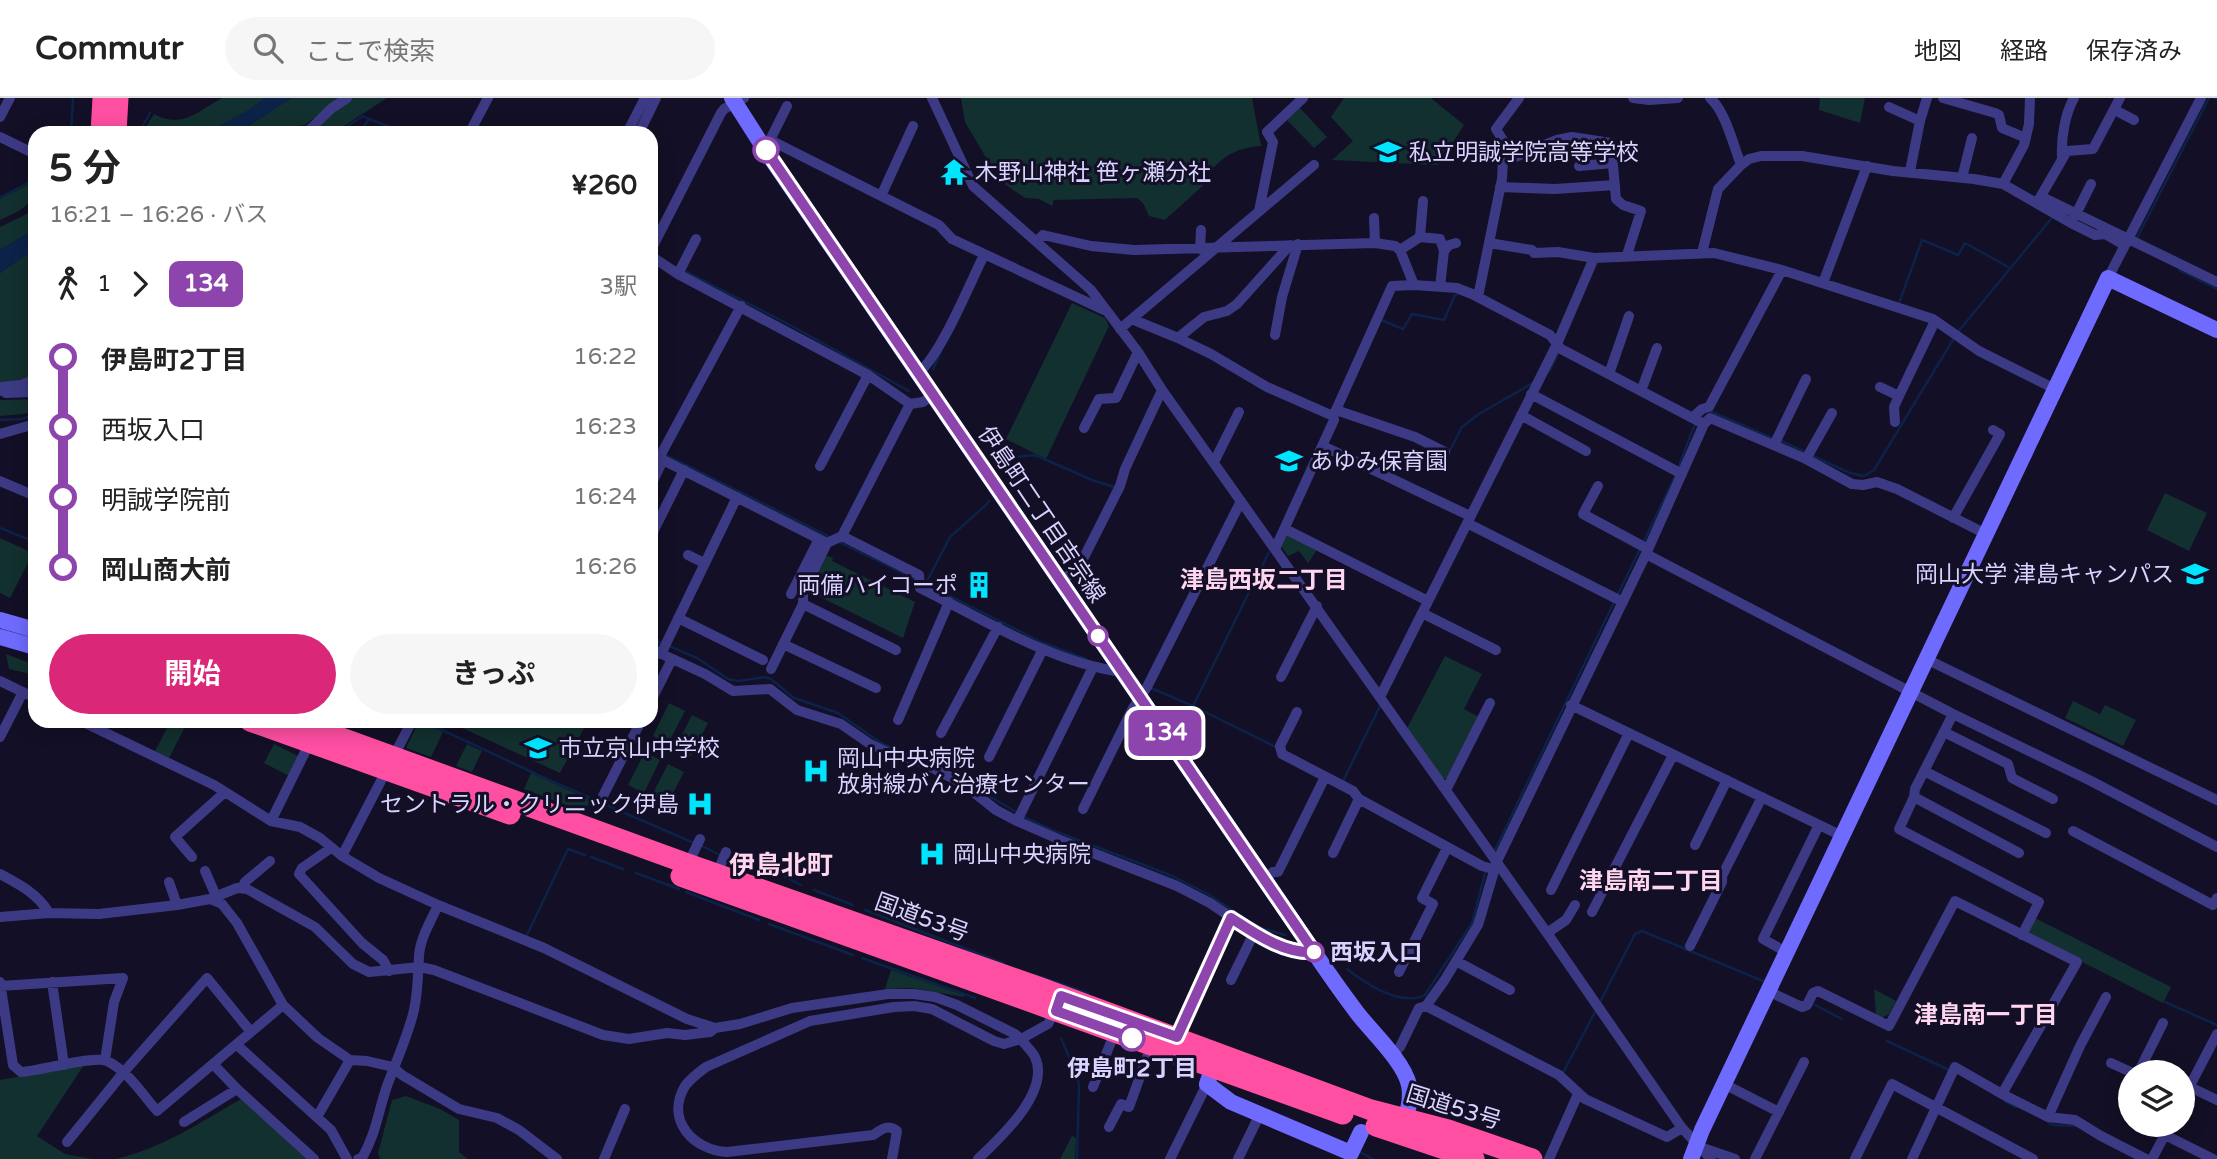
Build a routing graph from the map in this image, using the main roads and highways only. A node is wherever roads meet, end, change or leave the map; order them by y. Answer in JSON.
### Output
{"nodes":[{"id":1,"x":103,"y":98,"type":"edge"},
{"id":2,"x":118,"y":98,"type":"edge"},
{"id":3,"x":101,"y":126,"type":"edge"},
{"id":4,"x":116,"y":126,"type":"edge"},
{"id":5,"x":309,"y":728,"type":"edge"},
{"id":6,"x":391,"y":764,"type":"junction"},
{"id":7,"x":797,"y":909,"type":"junction"},
{"id":8,"x":1059,"y":1003,"type":"junction"},
{"id":9,"x":1212,"y":1071,"type":"junction"},
{"id":10,"x":1467,"y":1153,"type":"edge"},
{"id":11,"x":1512,"y":1159,"type":"edge"},
{"id":12,"x":1532,"y":1159,"type":"edge"}],
"edges":[{"from":1,"to":3,"type":"highway"},
{"from":2,"to":4,"type":"highway"},
{"from":5,"to":6,"type":"highway","name":"国道53号"},
{"from":6,"to":7,"type":"highway","name":"国道53号"},
{"from":6,"to":7,"type":"highway","name":"国道53号"},
{"from":7,"to":8,"type":"highway","name":"国道53号"},
{"from":8,"to":9,"type":"highway","name":"国道53号"},
{"from":8,"to":9,"type":"highway","name":"国道53号"},
{"from":9,"to":10,"type":"highway","name":"国道53号"},
{"from":10,"to":11,"type":"highway"},
{"from":10,"to":12,"type":"highway","name":"国道53号"}]}
